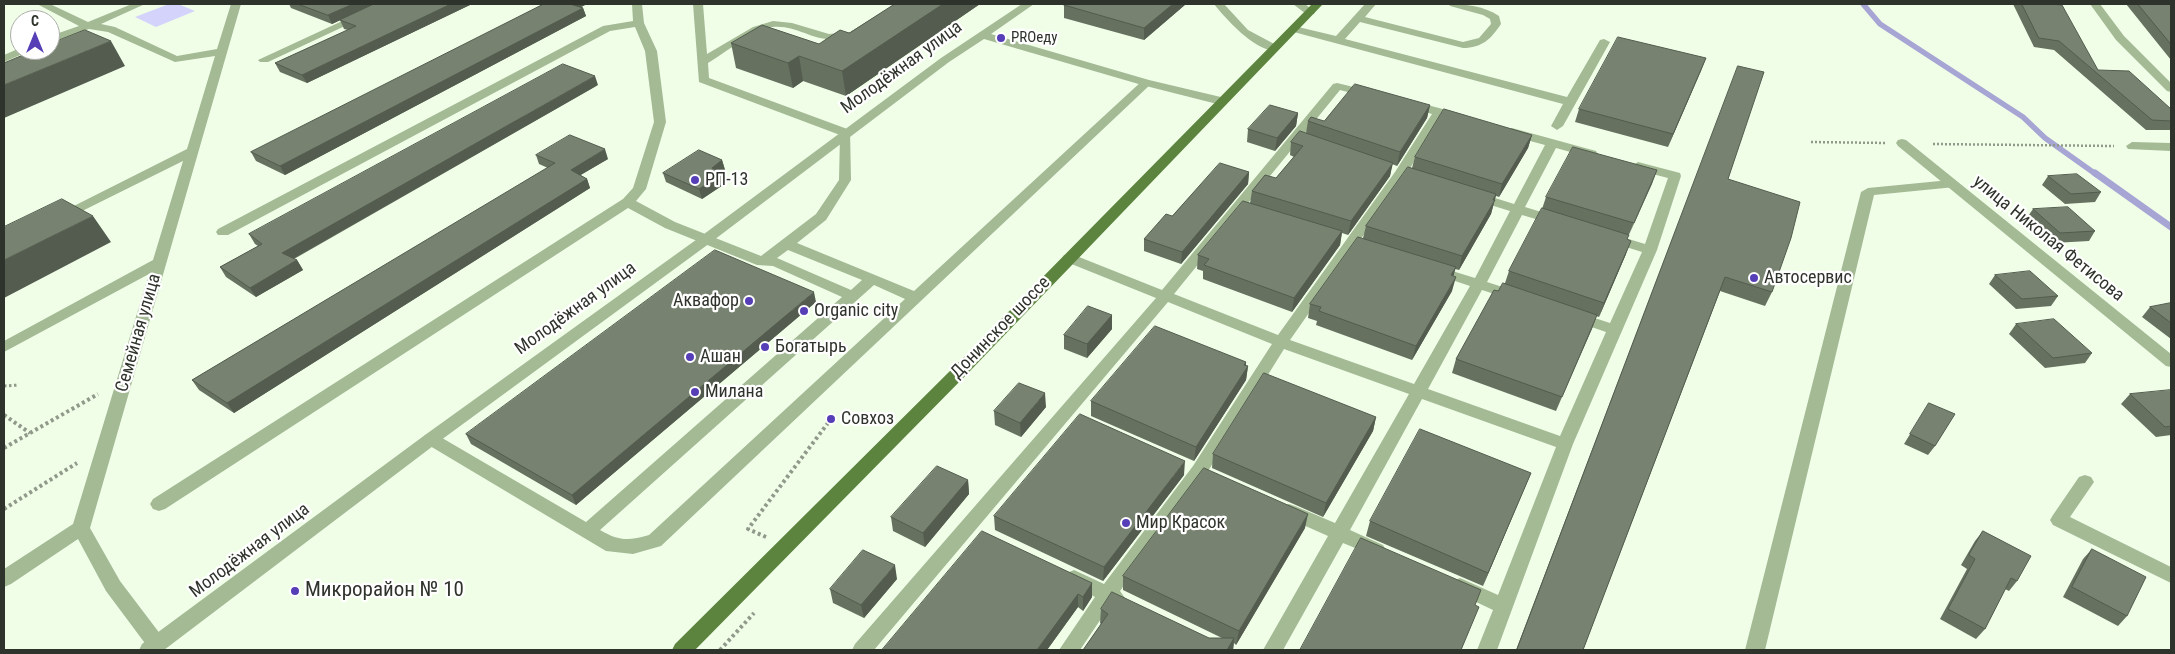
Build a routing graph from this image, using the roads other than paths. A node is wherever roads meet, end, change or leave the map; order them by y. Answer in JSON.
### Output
{"nodes":[{"id":1,"x":42,"y":4,"type":"edge"},
{"id":2,"x":140,"y":4,"type":"edge"},
{"id":3,"x":236,"y":4,"type":"edge"},
{"id":4,"x":387,"y":4,"type":"edge"},
{"id":5,"x":637,"y":4,"type":"edge"},
{"id":6,"x":698,"y":4,"type":"edge"},
{"id":7,"x":1028,"y":4,"type":"edge"},
{"id":8,"x":1219,"y":4,"type":"edge"},
{"id":9,"x":1298,"y":4,"type":"edge"},
{"id":10,"x":1371,"y":4,"type":"edge"},
{"id":11,"x":1454,"y":4,"type":"edge"},
{"id":12,"x":2095,"y":4,"type":"edge"},
{"id":13,"x":1314,"y":8,"type":"edge"},
{"id":14,"x":1358,"y":18,"type":"junction"},
{"id":15,"x":639,"y":23,"type":"junction"},
{"id":16,"x":88,"y":26,"type":"junction"},
{"id":17,"x":1294,"y":28,"type":"junction"},
{"id":18,"x":854,"y":30,"type":"edge"},
{"id":19,"x":983,"y":35,"type":"junction"},
{"id":20,"x":60,"y":36,"type":"edge"},
{"id":21,"x":1338,"y":40,"type":"junction"},
{"id":22,"x":1604,"y":42,"type":"dead end"},
{"id":23,"x":1274,"y":48,"type":"junction"},
{"id":24,"x":222,"y":51,"type":"junction"},
{"id":25,"x":264,"y":60,"type":"dead end"},
{"id":26,"x":702,"y":62,"type":"junction"},
{"id":27,"x":1146,"y":83,"type":"junction"},
{"id":28,"x":2171,"y":89,"type":"edge"},
{"id":29,"x":1221,"y":102,"type":"junction"},
{"id":30,"x":1570,"y":102,"type":"junction"},
{"id":31,"x":1439,"y":112,"type":"junction"},
{"id":32,"x":1477,"y":122,"type":"edge"},
{"id":33,"x":1557,"y":126,"type":"dead end"},
{"id":34,"x":1496,"y":128,"type":"edge"},
{"id":35,"x":846,"y":133,"type":"junction"},
{"id":36,"x":1902,"y":143,"type":"dead end"},
{"id":37,"x":1552,"y":144,"type":"junction"},
{"id":38,"x":2132,"y":146,"type":"road end"},
{"id":39,"x":2171,"y":147,"type":"edge"},
{"id":40,"x":193,"y":151,"type":"junction"},
{"id":41,"x":1609,"y":158,"type":"edge"},
{"id":42,"x":1628,"y":164,"type":"edge"},
{"id":43,"x":1384,"y":167,"type":"edge"},
{"id":44,"x":1405,"y":175,"type":"junction"},
{"id":45,"x":1950,"y":184,"type":"junction"},
{"id":46,"x":1463,"y":192,"type":"edge"},
{"id":47,"x":628,"y":202,"type":"junction"},
{"id":48,"x":1237,"y":206,"type":"junction"},
{"id":49,"x":1516,"y":208,"type":"junction"},
{"id":50,"x":1256,"y":212,"type":"edge"},
{"id":51,"x":47,"y":223,"type":"edge"},
{"id":52,"x":1570,"y":225,"type":"edge"},
{"id":53,"x":223,"y":232,"type":"dead end"},
{"id":54,"x":1597,"y":233,"type":"edge"},
{"id":55,"x":705,"y":240,"type":"junction"},
{"id":56,"x":1345,"y":242,"type":"junction"},
{"id":57,"x":787,"y":244,"type":"junction"},
{"id":58,"x":1368,"y":249,"type":"edge"},
{"id":59,"x":1650,"y":250,"type":"junction"},
{"id":60,"x":1069,"y":258,"type":"junction"},
{"id":61,"x":762,"y":262,"type":"junction"},
{"id":62,"x":159,"y":263,"type":"junction"},
{"id":63,"x":1423,"y":266,"type":"edge"},
{"id":64,"x":871,"y":280,"type":"junction"},
{"id":65,"x":1479,"y":283,"type":"junction"},
{"id":66,"x":1166,"y":295,"type":"junction"},
{"id":67,"x":852,"y":296,"type":"junction"},
{"id":68,"x":914,"y":297,"type":"junction"},
{"id":69,"x":1533,"y":302,"type":"edge"},
{"id":70,"x":1560,"y":312,"type":"edge"},
{"id":71,"x":1615,"y":330,"type":"junction"},
{"id":72,"x":1281,"y":342,"type":"junction"},
{"id":73,"x":4,"y":347,"type":"edge"},
{"id":74,"x":2171,"y":362,"type":"edge"},
{"id":75,"x":1419,"y":390,"type":"junction"},
{"id":76,"x":1065,"y":413,"type":"junction"},
{"id":77,"x":1083,"y":421,"type":"edge"},
{"id":78,"x":431,"y":439,"type":"junction"},
{"id":79,"x":1565,"y":444,"type":"junction"},
{"id":80,"x":1182,"y":464,"type":"edge"},
{"id":81,"x":1200,"y":471,"type":"junction"},
{"id":82,"x":1217,"y":479,"type":"edge"},
{"id":83,"x":2085,"y":482,"type":"dead end"},
{"id":84,"x":158,"y":504,"type":"dead end"},
{"id":85,"x":1277,"y":506,"type":"edge"},
{"id":86,"x":966,"y":526,"type":"junction"},
{"id":87,"x":81,"y":528,"type":"junction"},
{"id":88,"x":587,"y":531,"type":"junction"},
{"id":89,"x":1338,"y":533,"type":"junction"},
{"id":90,"x":984,"y":534,"type":"edge"},
{"id":91,"x":1390,"y":556,"type":"edge"},
{"id":92,"x":1054,"y":568,"type":"edge"},
{"id":93,"x":2171,"y":575,"type":"edge"},
{"id":94,"x":4,"y":579,"type":"edge"},
{"id":95,"x":1443,"y":579,"type":"edge"},
{"id":96,"x":1107,"y":594,"type":"junction"},
{"id":97,"x":1133,"y":606,"type":"edge"},
{"id":98,"x":1504,"y":606,"type":"junction"},
{"id":99,"x":153,"y":648,"type":"edge"},
{"id":100,"x":682,"y":650,"type":"edge"},
{"id":101,"x":862,"y":650,"type":"edge"},
{"id":102,"x":1069,"y":650,"type":"edge"},
{"id":103,"x":1273,"y":650,"type":"edge"},
{"id":104,"x":1487,"y":650,"type":"edge"},
{"id":105,"x":1755,"y":650,"type":"edge"}],
"edges":[{"from":1,"to":16,"type":"street"},
{"from":2,"to":16,"type":"street"},
{"from":3,"to":24,"type":"street","name":"Семейная улица"},
{"from":4,"to":25,"type":"street"},
{"from":5,"to":15,"type":"street"},
{"from":6,"to":26,"type":"street"},
{"from":7,"to":19,"type":"street","name":"Молодёжная улица"},
{"from":8,"to":23,"type":"street"},
{"from":9,"to":13,"type":"street"},
{"from":10,"to":14,"type":"street"},
{"from":11,"to":14,"type":"street"},
{"from":12,"to":28,"type":"street"},
{"from":13,"to":17,"type":"main road","name":"Донинское шоссе"},
{"from":14,"to":21,"type":"street"},
{"from":15,"to":47,"type":"street"},
{"from":15,"to":53,"type":"street"},
{"from":16,"to":20,"type":"street"},
{"from":16,"to":24,"type":"street"},
{"from":17,"to":21,"type":"street"},
{"from":17,"to":23,"type":"main road","name":"Донинское шоссе"},
{"from":18,"to":26,"type":"street"},
{"from":19,"to":27,"type":"street"},
{"from":19,"to":35,"type":"street","name":"Молодёжная улица"},
{"from":21,"to":30,"type":"street"},
{"from":22,"to":30,"type":"street"},
{"from":23,"to":29,"type":"main road","name":"Донинское шоссе"},
{"from":24,"to":40,"type":"street","name":"Семейная улица"},
{"from":26,"to":35,"type":"street"},
{"from":27,"to":29,"type":"street"},
{"from":27,"to":68,"type":"street"},
{"from":29,"to":60,"type":"main road","name":"Донинское шоссе"},
{"from":30,"to":33,"type":"street"},
{"from":31,"to":32,"type":"street"},
{"from":31,"to":44,"type":"street"},
{"from":31,"to":48,"type":"street"},
{"from":34,"to":37,"type":"street"},
{"from":35,"to":55,"type":"street","name":"Молодёжная улица"},
{"from":35,"to":57,"type":"street"},
{"from":36,"to":45,"type":"street","name":"улица Николая Фетисова"},
{"from":37,"to":41,"type":"street"},
{"from":37,"to":49,"type":"street"},
{"from":38,"to":39,"type":"street"},
{"from":40,"to":51,"type":"street"},
{"from":40,"to":62,"type":"street","name":"Семейная улица"},
{"from":42,"to":59,"type":"street"},
{"from":43,"to":44,"type":"street"},
{"from":44,"to":56,"type":"street"},
{"from":45,"to":74,"type":"street","name":"улица Николая Фетисова"},
{"from":45,"to":105,"type":"street"},
{"from":46,"to":49,"type":"street"},
{"from":47,"to":55,"type":"street"},
{"from":47,"to":84,"type":"street"},
{"from":48,"to":50,"type":"street"},
{"from":48,"to":66,"type":"street"},
{"from":49,"to":52,"type":"street"},
{"from":49,"to":65,"type":"street"},
{"from":54,"to":59,"type":"street"},
{"from":55,"to":61,"type":"street"},
{"from":55,"to":78,"type":"street","name":"Молодёжная улица"},
{"from":56,"to":58,"type":"street"},
{"from":56,"to":72,"type":"street"},
{"from":57,"to":61,"type":"street"},
{"from":57,"to":64,"type":"street"},
{"from":59,"to":71,"type":"street"},
{"from":60,"to":66,"type":"street"},
{"from":60,"to":100,"type":"main road","name":"Донинское шоссе"},
{"from":61,"to":67,"type":"street"},
{"from":62,"to":73,"type":"street"},
{"from":62,"to":87,"type":"street","name":"Семейная улица"},
{"from":63,"to":65,"type":"street"},
{"from":64,"to":67,"type":"street"},
{"from":64,"to":68,"type":"street"},
{"from":65,"to":69,"type":"street"},
{"from":65,"to":75,"type":"street"},
{"from":66,"to":72,"type":"street"},
{"from":66,"to":76,"type":"street"},
{"from":67,"to":88,"type":"street"},
{"from":68,"to":88,"type":"street"},
{"from":70,"to":71,"type":"street"},
{"from":71,"to":79,"type":"street"},
{"from":72,"to":75,"type":"street"},
{"from":72,"to":81,"type":"street"},
{"from":75,"to":79,"type":"street"},
{"from":75,"to":89,"type":"street"},
{"from":76,"to":77,"type":"street"},
{"from":76,"to":86,"type":"street"},
{"from":78,"to":88,"type":"street"},
{"from":78,"to":99,"type":"street","name":"Молодёжная улица"},
{"from":79,"to":98,"type":"street"},
{"from":80,"to":81,"type":"street"},
{"from":81,"to":82,"type":"street"},
{"from":81,"to":96,"type":"street"},
{"from":83,"to":93,"type":"street"},
{"from":85,"to":89,"type":"street"},
{"from":86,"to":90,"type":"street"},
{"from":86,"to":101,"type":"street"},
{"from":87,"to":94,"type":"street"},
{"from":87,"to":99,"type":"street"},
{"from":89,"to":91,"type":"street"},
{"from":89,"to":103,"type":"street"},
{"from":92,"to":96,"type":"street"},
{"from":95,"to":98,"type":"street"},
{"from":96,"to":97,"type":"street"},
{"from":96,"to":102,"type":"street"},
{"from":98,"to":104,"type":"street"}]}
